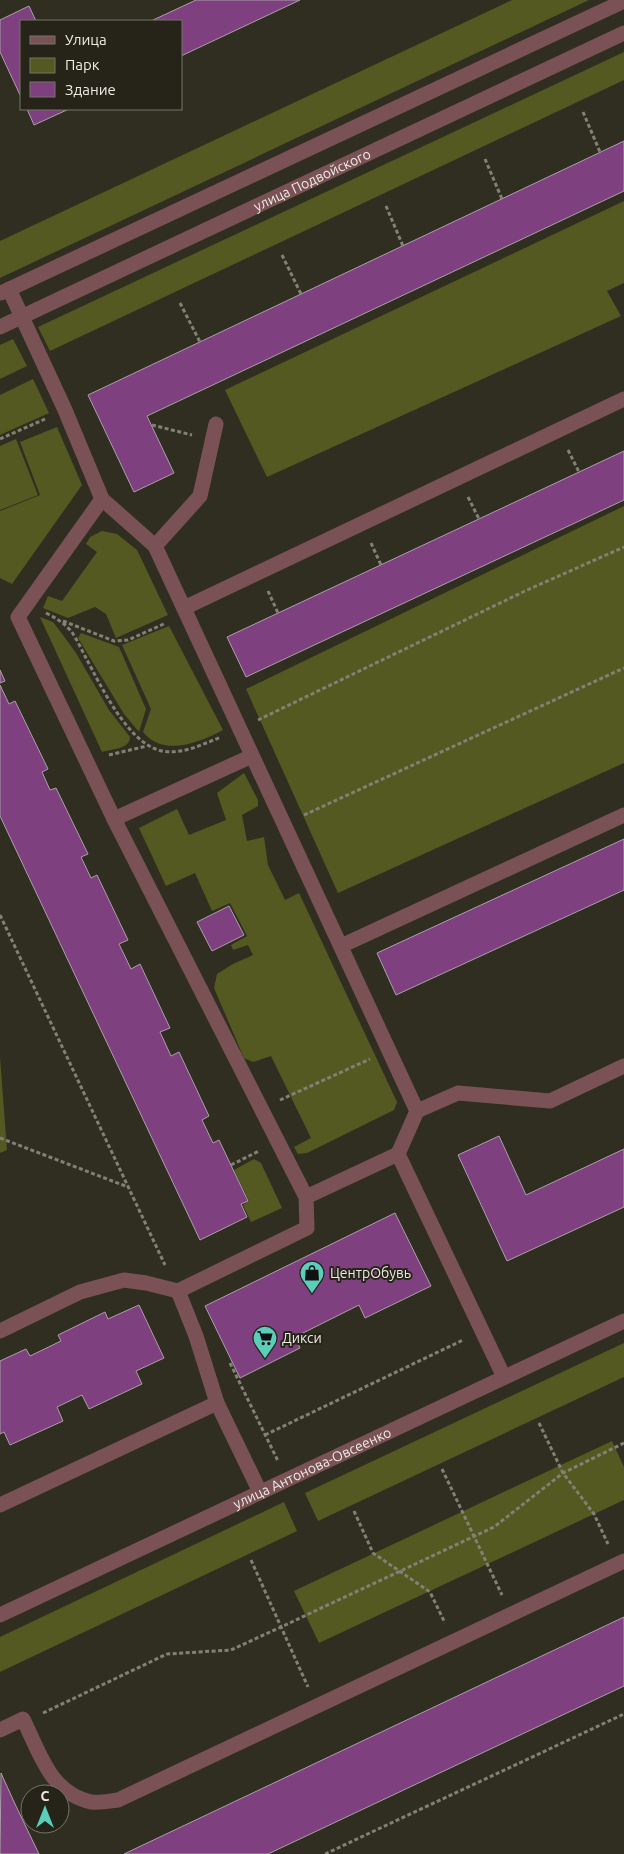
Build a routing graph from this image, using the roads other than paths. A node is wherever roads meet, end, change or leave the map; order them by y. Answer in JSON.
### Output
{"nodes":[{"id":1,"x":624,"y":1,"type":"edge"},
{"id":2,"x":624,"y":33,"type":"edge"},
{"id":3,"x":5,"y":292,"type":"edge"},
{"id":4,"x":22,"y":317,"type":"junction"},
{"id":5,"x":0,"y":327,"type":"edge"},
{"id":6,"x":624,"y":399,"type":"edge"},
{"id":7,"x":216,"y":424,"type":"dead end"},
{"id":8,"x":102,"y":499,"type":"junction"},
{"id":9,"x":155,"y":546,"type":"junction"},
{"id":10,"x":185,"y":611,"type":"junction"},
{"id":11,"x":252,"y":756,"type":"junction"},
{"id":12,"x":624,"y":814,"type":"edge"},
{"id":13,"x":114,"y":819,"type":"junction"},
{"id":14,"x":341,"y":946,"type":"junction"},
{"id":15,"x":624,"y":1066,"type":"edge"},
{"id":16,"x":417,"y":1112,"type":"junction"},
{"id":17,"x":398,"y":1154,"type":"junction"},
{"id":18,"x":306,"y":1197,"type":"junction"},
{"id":19,"x":178,"y":1291,"type":"junction"},
{"id":20,"x":624,"y":1321,"type":"edge"},
{"id":21,"x":0,"y":1331,"type":"edge"},
{"id":22,"x":504,"y":1377,"type":"junction"},
{"id":23,"x":217,"y":1403,"type":"junction"},
{"id":24,"x":260,"y":1492,"type":"junction"},
{"id":25,"x":0,"y":1505,"type":"edge"},
{"id":26,"x":621,"y":1562,"type":"edge"},
{"id":27,"x":0,"y":1615,"type":"edge"},
{"id":28,"x":0,"y":1730,"type":"edge"}],
"edges":[{"from":1,"to":3,"type":"street"},
{"from":2,"to":4,"type":"street","name":"улица Подвойского"},
{"from":3,"to":4,"type":"street"},
{"from":4,"to":5,"type":"street","name":"улица Подвойского"},
{"from":4,"to":8,"type":"street"},
{"from":6,"to":10,"type":"street"},
{"from":7,"to":9,"type":"street"},
{"from":8,"to":9,"type":"street"},
{"from":8,"to":13,"type":"street"},
{"from":9,"to":10,"type":"street"},
{"from":10,"to":11,"type":"street"},
{"from":11,"to":13,"type":"street"},
{"from":11,"to":14,"type":"street"},
{"from":12,"to":14,"type":"street"},
{"from":13,"to":18,"type":"street"},
{"from":14,"to":16,"type":"street"},
{"from":15,"to":16,"type":"street"},
{"from":16,"to":17,"type":"street"},
{"from":17,"to":18,"type":"street"},
{"from":17,"to":22,"type":"street"},
{"from":18,"to":19,"type":"street"},
{"from":19,"to":21,"type":"street"},
{"from":19,"to":23,"type":"street"},
{"from":20,"to":22,"type":"street","name":"улица Антонова-Овсеенко"},
{"from":22,"to":24,"type":"street","name":"улица Антонова-Овсеенко"},
{"from":23,"to":24,"type":"street"},
{"from":23,"to":25,"type":"street"},
{"from":24,"to":27,"type":"street","name":"улица Антонова-Овсеенко"},
{"from":26,"to":28,"type":"street"}]}
